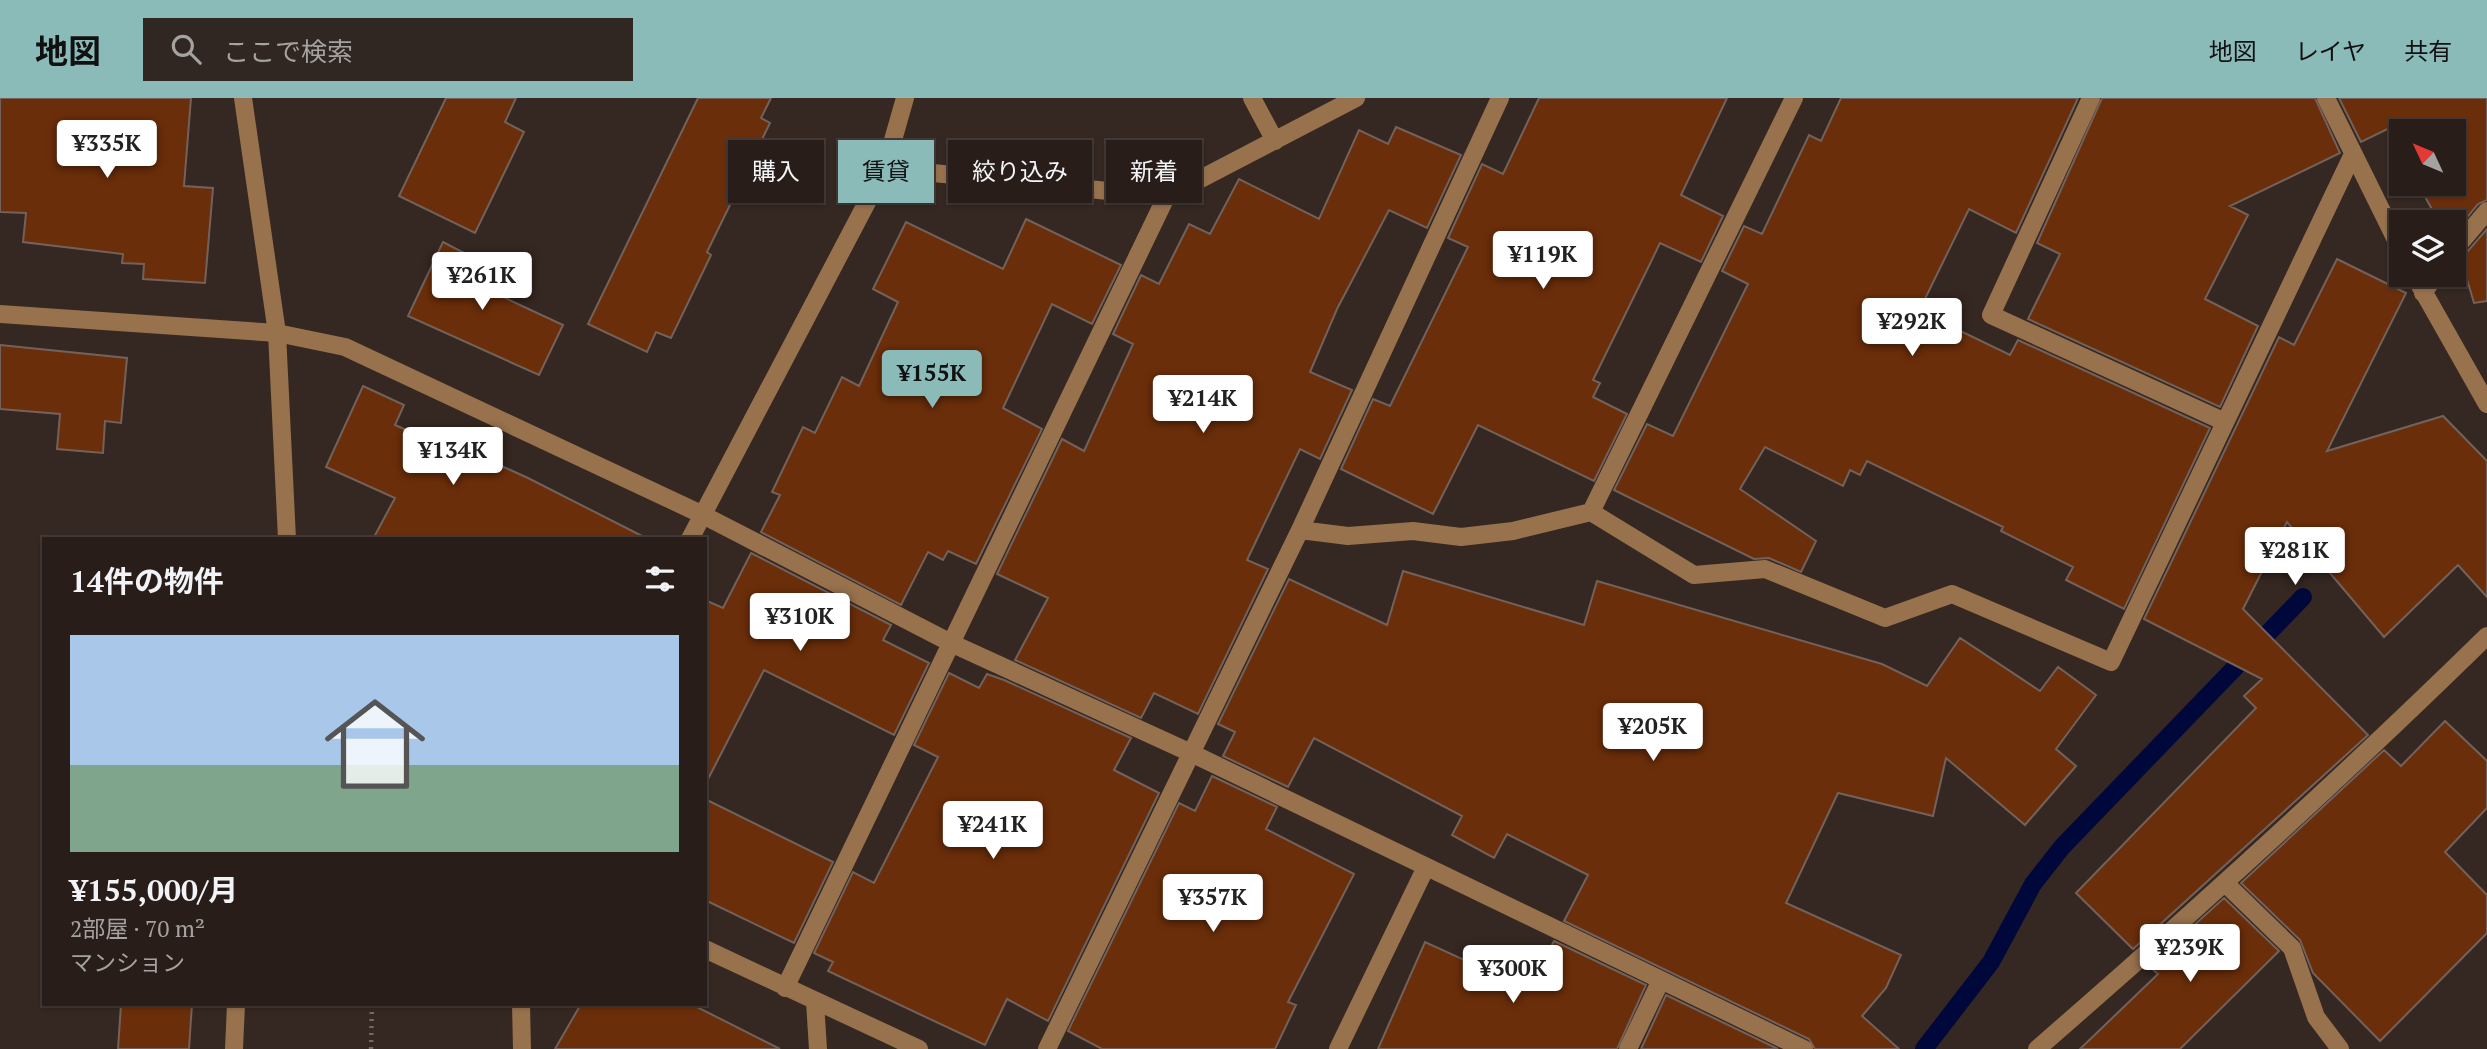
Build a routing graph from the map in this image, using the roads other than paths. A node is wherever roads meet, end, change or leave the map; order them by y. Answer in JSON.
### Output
{"nodes":[{"id":1,"x":243,"y":98,"type":"edge"},
{"id":2,"x":905,"y":98,"type":"edge"},
{"id":3,"x":1252,"y":98,"type":"edge"},
{"id":4,"x":1356,"y":98,"type":"edge"},
{"id":5,"x":1500,"y":98,"type":"edge"},
{"id":6,"x":1794,"y":98,"type":"edge"},
{"id":7,"x":2091,"y":98,"type":"edge"},
{"id":8,"x":2326,"y":98,"type":"edge"},
{"id":9,"x":893,"y":140,"type":"edge"},
{"id":10,"x":1275,"y":141,"type":"junction"},
{"id":11,"x":2353,"y":156,"type":"junction"},
{"id":12,"x":934,"y":173,"type":"edge"},
{"id":13,"x":1202,"y":179,"type":"edge"},
{"id":14,"x":1106,"y":191,"type":"edge"},
{"id":15,"x":866,"y":203,"type":"edge"},
{"id":16,"x":1164,"y":203,"type":"edge"},
{"id":17,"x":2487,"y":211,"type":"edge"},
{"id":18,"x":2389,"y":226,"type":"edge"},
{"id":19,"x":2466,"y":236,"type":"edge"},
{"id":20,"x":2420,"y":287,"type":"edge"},
{"id":21,"x":2427,"y":287,"type":"edge"},
{"id":22,"x":2423,"y":293,"type":"junction"},
{"id":23,"x":0,"y":314,"type":"edge"},
{"id":24,"x":277,"y":333,"type":"junction"},
{"id":25,"x":2487,"y":404,"type":"edge"},
{"id":26,"x":2225,"y":422,"type":"junction"},
{"id":27,"x":1591,"y":512,"type":"junction"},
{"id":28,"x":701,"y":514,"type":"junction"},
{"id":29,"x":1300,"y":530,"type":"junction"},
{"id":30,"x":287,"y":537,"type":"edge"},
{"id":31,"x":691,"y":537,"type":"edge"},
{"id":32,"x":2487,"y":636,"type":"edge"},
{"id":33,"x":953,"y":644,"type":"junction"},
{"id":34,"x":1191,"y":753,"type":"junction"},
{"id":35,"x":1426,"y":867,"type":"junction"},
{"id":36,"x":2227,"y":884,"type":"junction"},
{"id":37,"x":707,"y":950,"type":"edge"},
{"id":38,"x":1661,"y":980,"type":"junction"},
{"id":39,"x":785,"y":988,"type":"junction"},
{"id":40,"x":815,"y":1002,"type":"junction"},
{"id":41,"x":236,"y":1006,"type":"edge"},
{"id":42,"x":521,"y":1006,"type":"edge"},
{"id":43,"x":234,"y":1049,"type":"edge"},
{"id":44,"x":522,"y":1049,"type":"edge"},
{"id":45,"x":817,"y":1049,"type":"edge"},
{"id":46,"x":919,"y":1049,"type":"edge"},
{"id":47,"x":1048,"y":1049,"type":"edge"},
{"id":48,"x":1338,"y":1049,"type":"edge"},
{"id":49,"x":1628,"y":1049,"type":"edge"},
{"id":50,"x":1804,"y":1049,"type":"edge"},
{"id":51,"x":2037,"y":1049,"type":"edge"},
{"id":52,"x":2340,"y":1049,"type":"edge"}],
"edges":[{"from":1,"to":24,"type":"street"},
{"from":2,"to":9,"type":"street"},
{"from":3,"to":10,"type":"street"},
{"from":4,"to":10,"type":"street"},
{"from":5,"to":29,"type":"street"},
{"from":6,"to":27,"type":"street"},
{"from":7,"to":26,"type":"street"},
{"from":8,"to":11,"type":"street"},
{"from":10,"to":13,"type":"street"},
{"from":11,"to":18,"type":"street"},
{"from":11,"to":26,"type":"street"},
{"from":12,"to":14,"type":"street"},
{"from":15,"to":28,"type":"street"},
{"from":16,"to":33,"type":"street"},
{"from":17,"to":19,"type":"street"},
{"from":20,"to":22,"type":"street"},
{"from":21,"to":22,"type":"street"},
{"from":22,"to":25,"type":"street"},
{"from":23,"to":24,"type":"street"},
{"from":24,"to":28,"type":"street"},
{"from":24,"to":30,"type":"street"},
{"from":26,"to":27,"type":"street"},
{"from":27,"to":29,"type":"street"},
{"from":28,"to":31,"type":"street"},
{"from":28,"to":33,"type":"street"},
{"from":29,"to":34,"type":"street"},
{"from":32,"to":36,"type":"street"},
{"from":33,"to":34,"type":"street"},
{"from":33,"to":39,"type":"street"},
{"from":34,"to":35,"type":"street"},
{"from":34,"to":47,"type":"street"},
{"from":35,"to":38,"type":"street"},
{"from":35,"to":48,"type":"street"},
{"from":36,"to":51,"type":"street"},
{"from":36,"to":52,"type":"street"},
{"from":37,"to":39,"type":"street"},
{"from":38,"to":49,"type":"street"},
{"from":38,"to":50,"type":"street"},
{"from":39,"to":40,"type":"street"},
{"from":40,"to":45,"type":"street"},
{"from":40,"to":46,"type":"street"},
{"from":41,"to":43,"type":"street"},
{"from":42,"to":44,"type":"street"}]}
